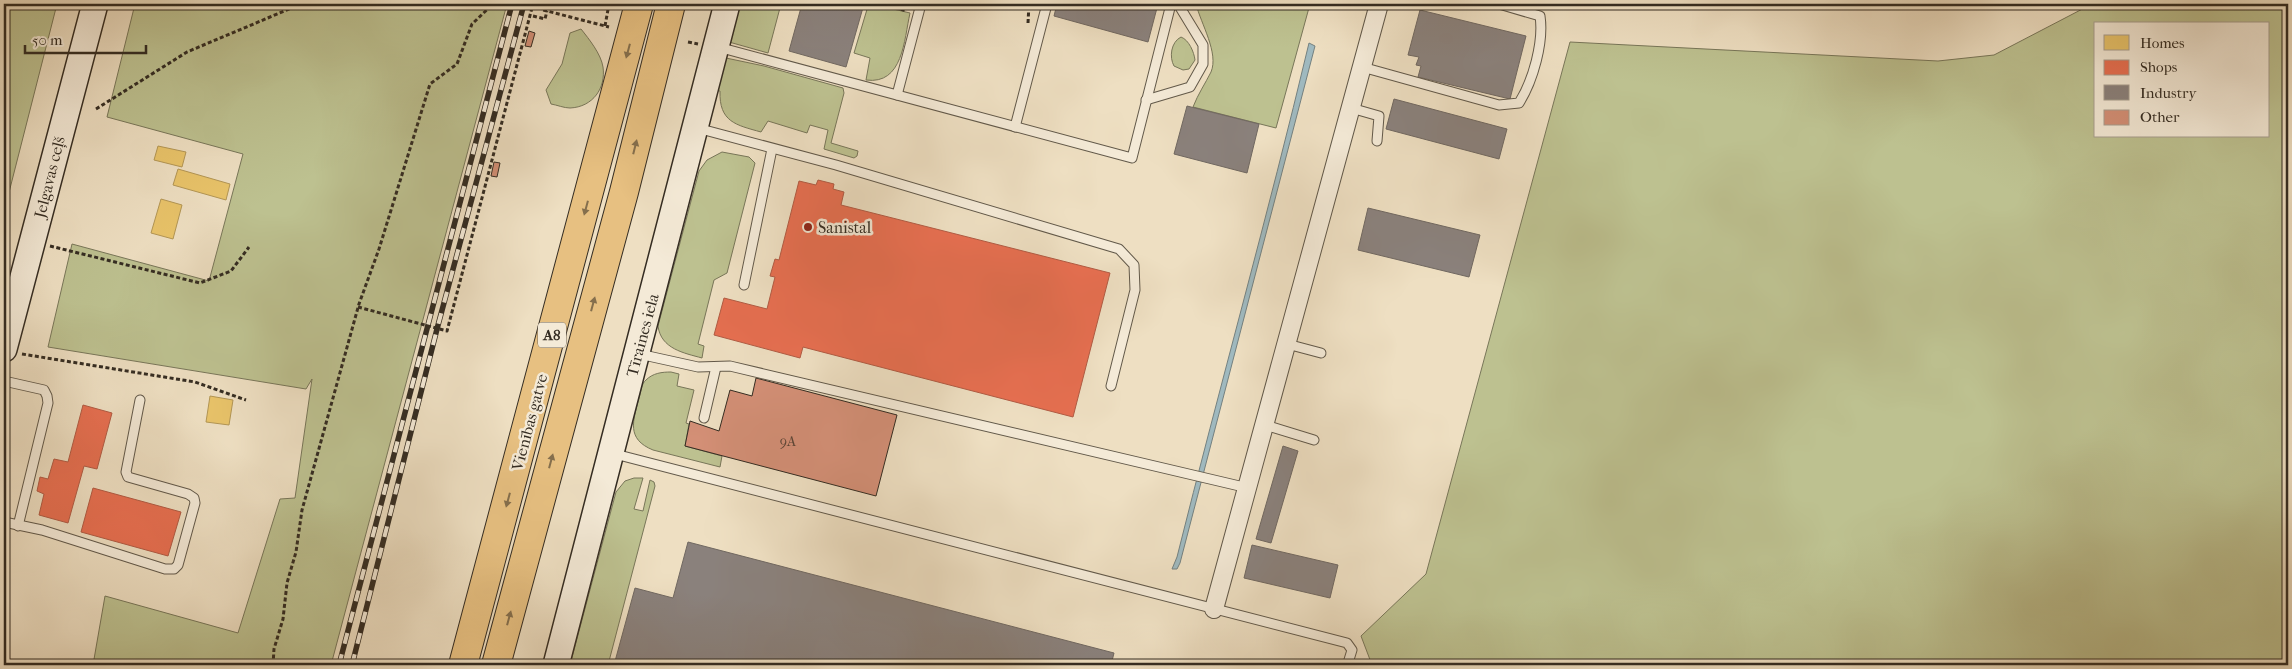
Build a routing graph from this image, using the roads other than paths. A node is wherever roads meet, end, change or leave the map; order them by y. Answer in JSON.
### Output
{"nodes":[{"id":1,"x":95,"y":4,"type":"edge"},
{"id":2,"x":639,"y":4,"type":"edge"},
{"id":3,"x":671,"y":4,"type":"edge"},
{"id":4,"x":727,"y":4,"type":"edge"},
{"id":5,"x":921,"y":4,"type":"edge"},
{"id":6,"x":1047,"y":4,"type":"edge"},
{"id":7,"x":1171,"y":4,"type":"edge"},
{"id":8,"x":1178,"y":4,"type":"edge"},
{"id":9,"x":1379,"y":4,"type":"edge"},
{"id":10,"x":1499,"y":4,"type":"edge"},
{"id":11,"x":699,"y":44,"type":"junction"},
{"id":12,"x":1362,"y":67,"type":"junction"},
{"id":13,"x":897,"y":95,"type":"junction"},
{"id":14,"x":1146,"y":100,"type":"junction"},
{"id":15,"x":1351,"y":108,"type":"junction"},
{"id":16,"x":1016,"y":127,"type":"junction"},
{"id":17,"x":695,"y":128,"type":"junction"},
{"id":18,"x":1377,"y":141,"type":"dead end"},
{"id":19,"x":772,"y":149,"type":"junction"},
{"id":20,"x":744,"y":285,"type":"dead end"},
{"id":21,"x":1287,"y":344,"type":"junction"},
{"id":22,"x":11,"y":351,"type":"edge"},
{"id":23,"x":1320,"y":353,"type":"dead end"},
{"id":24,"x":637,"y":354,"type":"junction"},
{"id":25,"x":716,"y":366,"type":"junction"},
{"id":26,"x":4,"y":381,"type":"edge"},
{"id":27,"x":1111,"y":386,"type":"dead end"},
{"id":28,"x":140,"y":400,"type":"dead end"},
{"id":29,"x":704,"y":418,"type":"dead end"},
{"id":30,"x":1265,"y":425,"type":"junction"},
{"id":31,"x":1314,"y":440,"type":"dead end"},
{"id":32,"x":611,"y":453,"type":"junction"},
{"id":33,"x":1248,"y":488,"type":"junction"},
{"id":34,"x":4,"y":522,"type":"edge"},
{"id":35,"x":18,"y":526,"type":"junction"},
{"id":36,"x":1214,"y":609,"type":"junction"},
{"id":37,"x":1348,"y":663,"type":"dead end"},
{"id":38,"x":463,"y":665,"type":"edge"},
{"id":39,"x":496,"y":665,"type":"edge"},
{"id":40,"x":556,"y":665,"type":"edge"}],
"edges":[{"from":1,"to":22,"type":"street","name":"Jelgavas ceļš"},
{"from":2,"to":38,"type":"highway","name":"Vienības gatve","number":"A8","one_way":true},
{"from":39,"to":3,"type":"highway","name":"Vienības gatve","number":"A8","one_way":true},
{"from":4,"to":11,"type":"street","name":"Tīraines iela"},
{"from":5,"to":13,"type":"lane"},
{"from":6,"to":16,"type":"lane"},
{"from":7,"to":14,"type":"lane"},
{"from":8,"to":14,"type":"lane"},
{"from":9,"to":12,"type":"street"},
{"from":10,"to":12,"type":"lane"},
{"from":11,"to":13,"type":"lane"},
{"from":11,"to":17,"type":"street","name":"Tīraines iela"},
{"from":12,"to":15,"type":"street"},
{"from":13,"to":16,"type":"lane"},
{"from":14,"to":16,"type":"lane"},
{"from":15,"to":18,"type":"lane"},
{"from":15,"to":21,"type":"street"},
{"from":17,"to":19,"type":"lane"},
{"from":17,"to":24,"type":"street","name":"Tīraines iela"},
{"from":19,"to":20,"type":"lane"},
{"from":19,"to":27,"type":"lane"},
{"from":21,"to":23,"type":"lane"},
{"from":21,"to":30,"type":"street"},
{"from":24,"to":25,"type":"lane"},
{"from":24,"to":32,"type":"street","name":"Tīraines iela"},
{"from":25,"to":29,"type":"lane"},
{"from":25,"to":33,"type":"lane"},
{"from":26,"to":35,"type":"lane"},
{"from":28,"to":35,"type":"lane"},
{"from":30,"to":31,"type":"lane"},
{"from":30,"to":33,"type":"street"},
{"from":32,"to":36,"type":"lane"},
{"from":32,"to":40,"type":"street","name":"Tīraines iela"},
{"from":33,"to":36,"type":"street"},
{"from":34,"to":35,"type":"lane"},
{"from":36,"to":37,"type":"lane"}]}
